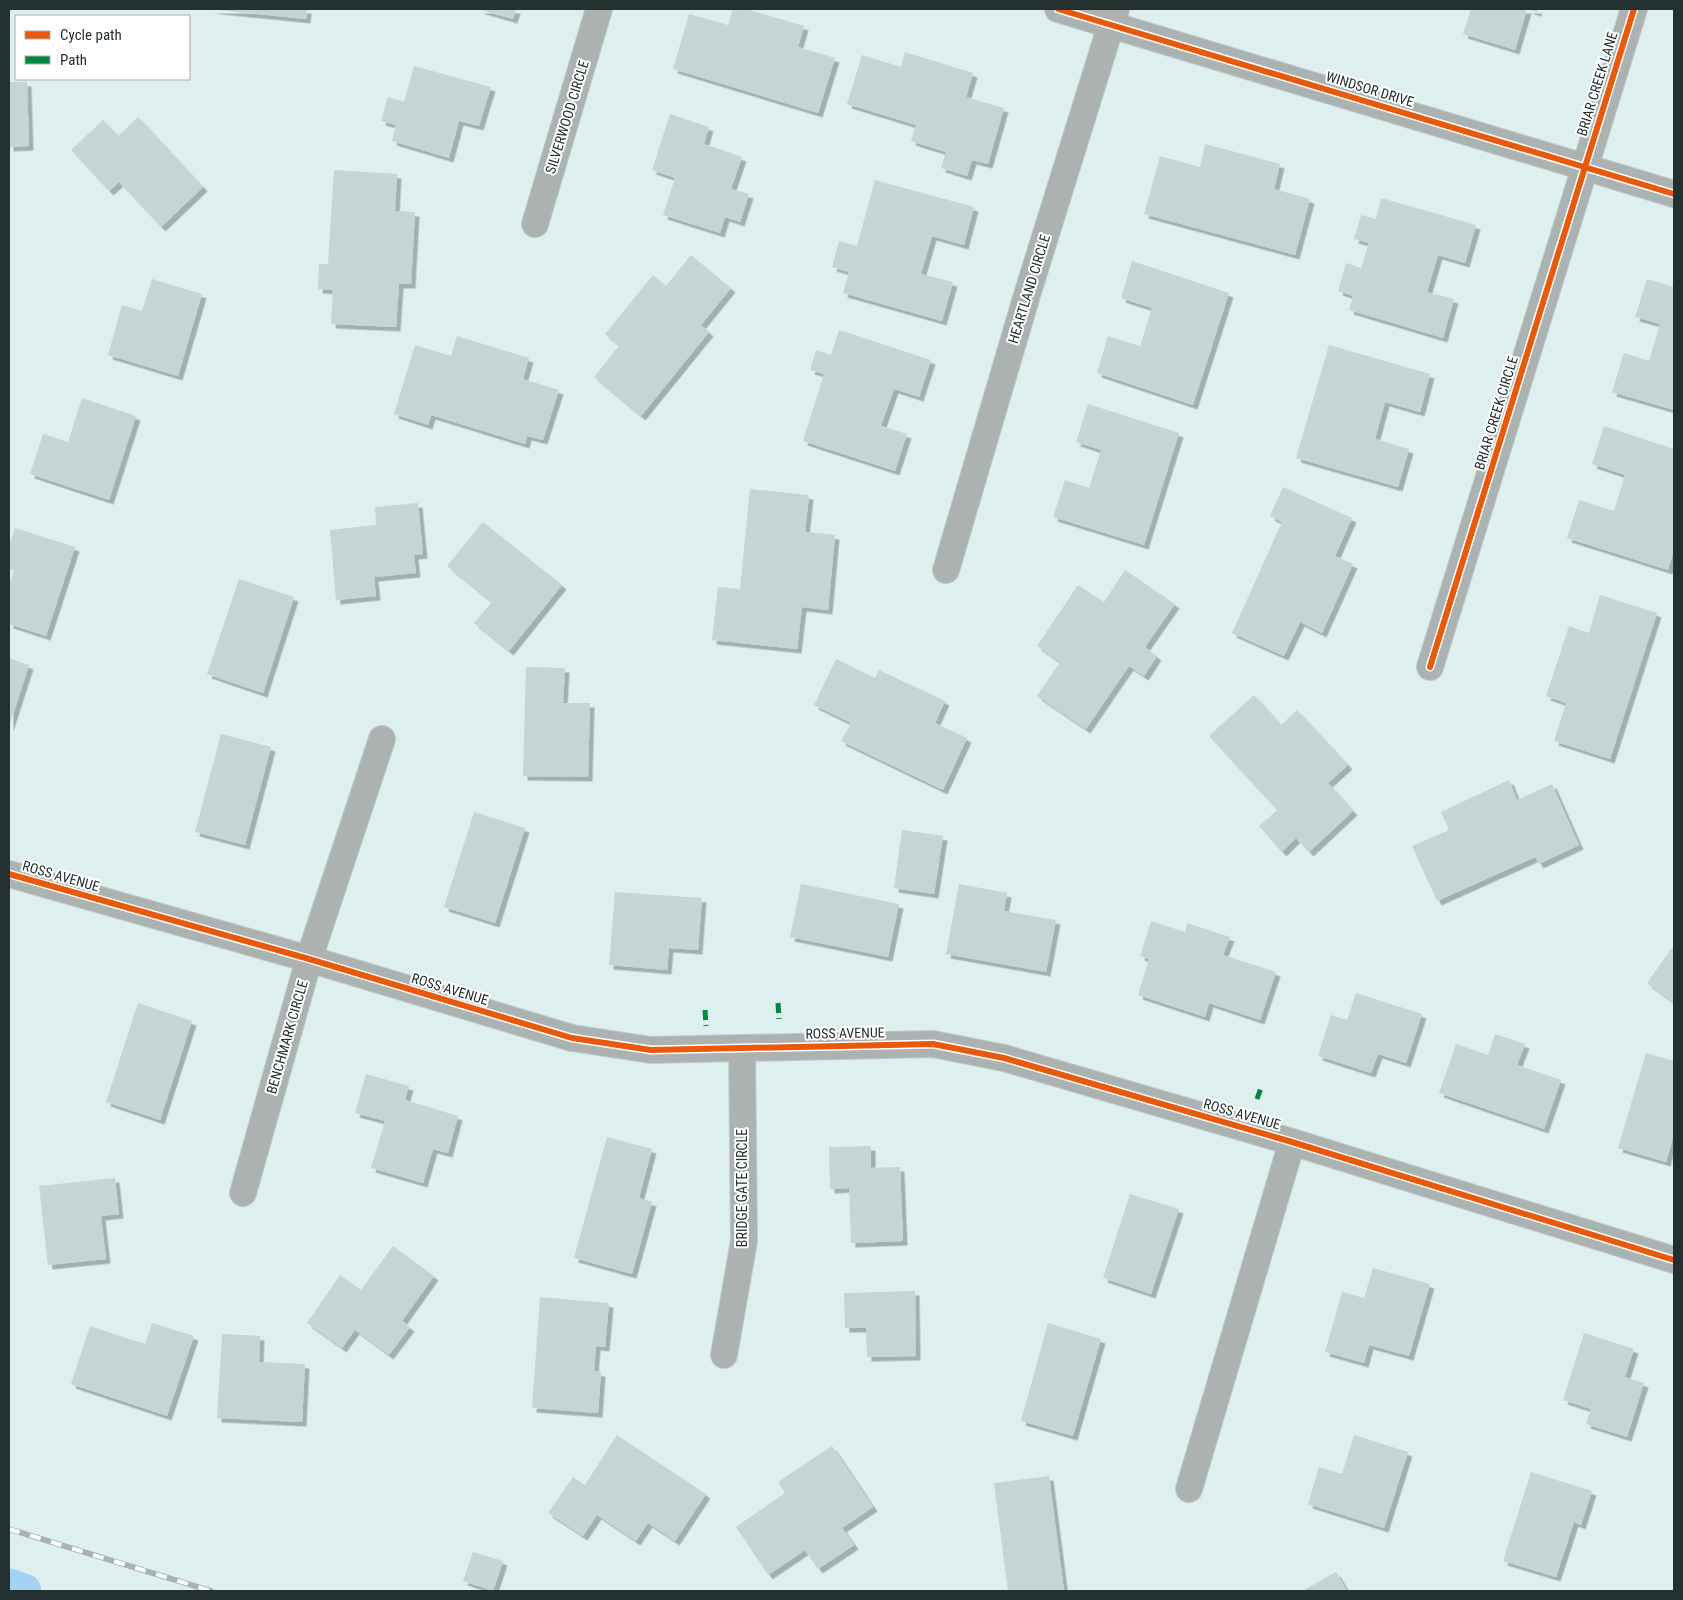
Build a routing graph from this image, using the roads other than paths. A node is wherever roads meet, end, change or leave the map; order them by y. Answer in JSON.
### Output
{"nodes":[{"id":1,"x":599,"y":9,"type":"edge"},
{"id":2,"x":1058,"y":9,"type":"edge"},
{"id":3,"x":1634,"y":9,"type":"edge"},
{"id":4,"x":1114,"y":17,"type":"edge"},
{"id":5,"x":1585,"y":166,"type":"junction"},
{"id":6,"x":1674,"y":194,"type":"edge"},
{"id":7,"x":535,"y":224,"type":"dead end"},
{"id":8,"x":946,"y":570,"type":"dead end"},
{"id":9,"x":1430,"y":667,"type":"dead end"},
{"id":10,"x":382,"y":739,"type":"dead end"},
{"id":11,"x":9,"y":874,"type":"edge"},
{"id":12,"x":309,"y":959,"type":"junction"},
{"id":13,"x":742,"y":1048,"type":"junction"},
{"id":14,"x":1292,"y":1142,"type":"junction"},
{"id":15,"x":243,"y":1193,"type":"dead end"},
{"id":16,"x":1674,"y":1260,"type":"edge"},
{"id":17,"x":724,"y":1355,"type":"dead end"},
{"id":18,"x":1189,"y":1489,"type":"dead end"}],
"edges":[{"from":1,"to":7,"type":"street","name":"SILVERWOOD CIRCLE"},
{"from":2,"to":4,"type":"street","name":"WINDSOR DRIVE"},
{"from":3,"to":5,"type":"street","name":"BRIAR CREEK LANE"},
{"from":4,"to":5,"type":"street","name":"WINDSOR DRIVE"},
{"from":4,"to":8,"type":"street","name":"HEARTLAND CIRCLE"},
{"from":5,"to":6,"type":"street","name":"WINDSOR DRIVE"},
{"from":5,"to":9,"type":"street","name":"BRIAR CREEK CIRCLE"},
{"from":10,"to":12,"type":"street","name":"BENCHMARK CIRCLE"},
{"from":11,"to":12,"type":"street","name":"ROSS AVENUE"},
{"from":12,"to":13,"type":"street","name":"ROSS AVENUE"},
{"from":12,"to":15,"type":"street","name":"BENCHMARK CIRCLE"},
{"from":13,"to":14,"type":"street","name":"ROSS AVENUE"},
{"from":13,"to":17,"type":"street","name":"BRIDGE GATE CIRCLE"},
{"from":14,"to":16,"type":"street","name":"ROSS AVENUE"},
{"from":14,"to":18,"type":"street"}]}
